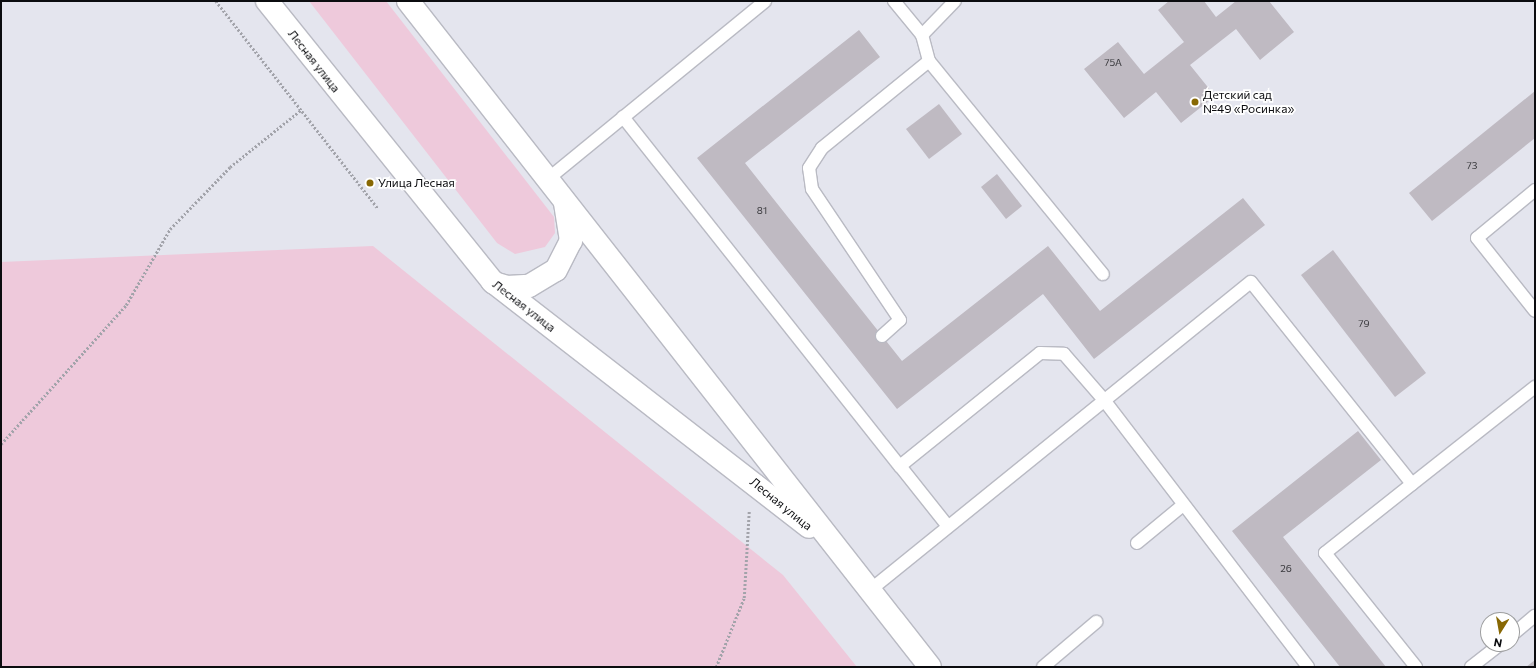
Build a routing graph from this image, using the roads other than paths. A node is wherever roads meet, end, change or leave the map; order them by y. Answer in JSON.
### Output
{"nodes":[{"id":1,"x":267,"y":1,"type":"edge"},
{"id":2,"x":765,"y":1,"type":"edge"},
{"id":3,"x":894,"y":1,"type":"edge"},
{"id":4,"x":955,"y":1,"type":"edge"},
{"id":5,"x":410,"y":2,"type":"edge"},
{"id":6,"x":922,"y":35,"type":"junction"},
{"id":7,"x":929,"y":61,"type":"junction"},
{"id":8,"x":623,"y":117,"type":"junction"},
{"id":9,"x":549,"y":178,"type":"junction"},
{"id":10,"x":1535,"y":190,"type":"edge"},
{"id":11,"x":564,"y":197,"type":"junction"},
{"id":12,"x":1103,"y":274,"type":"dead end"},
{"id":13,"x":492,"y":281,"type":"junction"},
{"id":14,"x":1535,"y":311,"type":"edge"},
{"id":15,"x":882,"y":336,"type":"dead end"},
{"id":16,"x":1535,"y":387,"type":"edge"},
{"id":17,"x":1104,"y":400,"type":"junction"},
{"id":18,"x":900,"y":466,"type":"junction"},
{"id":19,"x":1412,"y":484,"type":"junction"},
{"id":20,"x":1183,"y":505,"type":"junction"},
{"id":21,"x":947,"y":525,"type":"junction"},
{"id":22,"x":1137,"y":543,"type":"dead end"},
{"id":23,"x":840,"y":553,"type":"junction"},
{"id":24,"x":869,"y":591,"type":"junction"},
{"id":25,"x":1535,"y":616,"type":"edge"},
{"id":26,"x":1096,"y":622,"type":"dead end"},
{"id":27,"x":1520,"y":628,"type":"edge"},
{"id":28,"x":1490,"y":652,"type":"edge"},
{"id":29,"x":930,"y":667,"type":"edge"},
{"id":30,"x":1043,"y":667,"type":"edge"},
{"id":31,"x":1308,"y":667,"type":"edge"},
{"id":32,"x":1416,"y":667,"type":"edge"},
{"id":33,"x":1471,"y":667,"type":"edge"}],
"edges":[{"from":1,"to":13,"type":"main road","name":"Лесная улица"},
{"from":2,"to":8,"type":"lane"},
{"from":3,"to":6,"type":"lane"},
{"from":4,"to":6,"type":"lane"},
{"from":5,"to":9,"type":"main road","name":"Лесная улица"},
{"from":6,"to":7,"type":"lane"},
{"from":7,"to":12,"type":"lane"},
{"from":7,"to":15,"type":"lane"},
{"from":8,"to":9,"type":"lane"},
{"from":8,"to":18,"type":"lane"},
{"from":9,"to":11,"type":"main road","name":"Лесная улица"},
{"from":10,"to":14,"type":"lane"},
{"from":11,"to":13,"type":"main road"},
{"from":11,"to":23,"type":"main road","name":"Лесная улица"},
{"from":13,"to":23,"type":"main road","name":"Лесная улица"},
{"from":16,"to":19,"type":"lane"},
{"from":17,"to":18,"type":"lane"},
{"from":17,"to":19,"type":"lane"},
{"from":17,"to":20,"type":"lane"},
{"from":17,"to":21,"type":"lane"},
{"from":18,"to":21,"type":"lane"},
{"from":19,"to":32,"type":"lane"},
{"from":20,"to":22,"type":"lane"},
{"from":20,"to":31,"type":"lane"},
{"from":21,"to":24,"type":"lane"},
{"from":23,"to":24,"type":"main road","name":"Лесная улица"},
{"from":24,"to":29,"type":"main road","name":"Лесная улица"},
{"from":25,"to":27,"type":"lane"},
{"from":26,"to":30,"type":"lane"},
{"from":28,"to":33,"type":"lane"}]}
